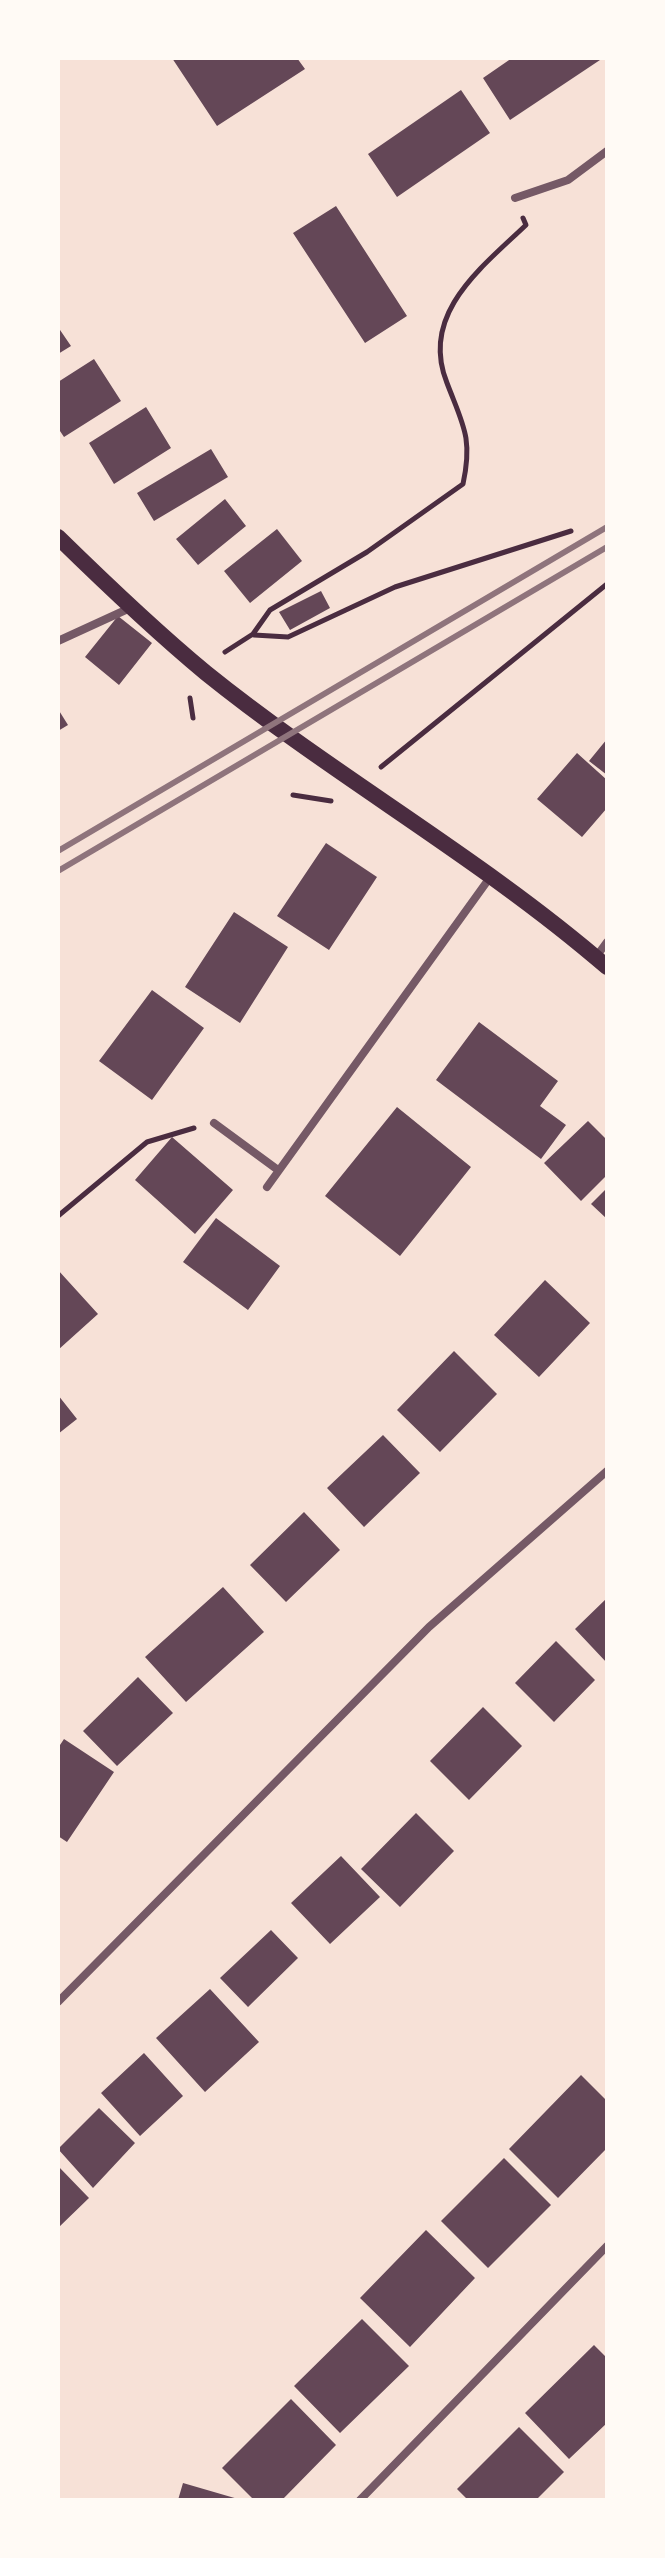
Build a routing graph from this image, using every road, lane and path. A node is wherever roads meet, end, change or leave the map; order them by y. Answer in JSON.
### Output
{"nodes":[{"id":1,"x":607,"y":151,"type":"edge"},
{"id":2,"x":515,"y":198,"type":"joint"},
{"id":3,"x":571,"y":531,"type":"dead end"},
{"id":4,"x":58,"y":537,"type":"edge"},
{"id":5,"x":607,"y":584,"type":"edge"},
{"id":6,"x":130,"y":608,"type":"junction"},
{"id":7,"x":253,"y":634,"type":"junction"},
{"id":8,"x":58,"y":641,"type":"edge"},
{"id":9,"x":222,"y":654,"type":"dead end"},
{"id":10,"x":378,"y":770,"type":"dead end"},
{"id":11,"x":491,"y":875,"type":"junction"},
{"id":12,"x":607,"y":942,"type":"edge"},
{"id":13,"x":601,"y":962,"type":"edge"},
{"id":14,"x":214,"y":1123,"type":"joint"},
{"id":15,"x":278,"y":1170,"type":"junction"},
{"id":16,"x":267,"y":1187,"type":"dead end"},
{"id":17,"x":58,"y":1216,"type":"edge"},
{"id":18,"x":607,"y":1471,"type":"edge"},
{"id":19,"x":58,"y":2002,"type":"edge"},
{"id":20,"x":607,"y":2246,"type":"edge"},
{"id":21,"x":360,"y":2500,"type":"edge"}],
"edges":[{"from":1,"to":2,"type":"street"},
{"from":2,"to":7,"type":"path"},
{"from":3,"to":7,"type":"path"},
{"from":4,"to":6,"type":"main road"},
{"from":5,"to":10,"type":"path"},
{"from":6,"to":8,"type":"street"},
{"from":6,"to":11,"type":"main road"},
{"from":7,"to":9,"type":"path"},
{"from":11,"to":13,"type":"main road"},
{"from":11,"to":15,"type":"street"},
{"from":12,"to":13,"type":"street"},
{"from":14,"to":15,"type":"street"},
{"from":14,"to":17,"type":"path"},
{"from":15,"to":16,"type":"street"},
{"from":18,"to":19,"type":"street"},
{"from":20,"to":21,"type":"street"}]}
